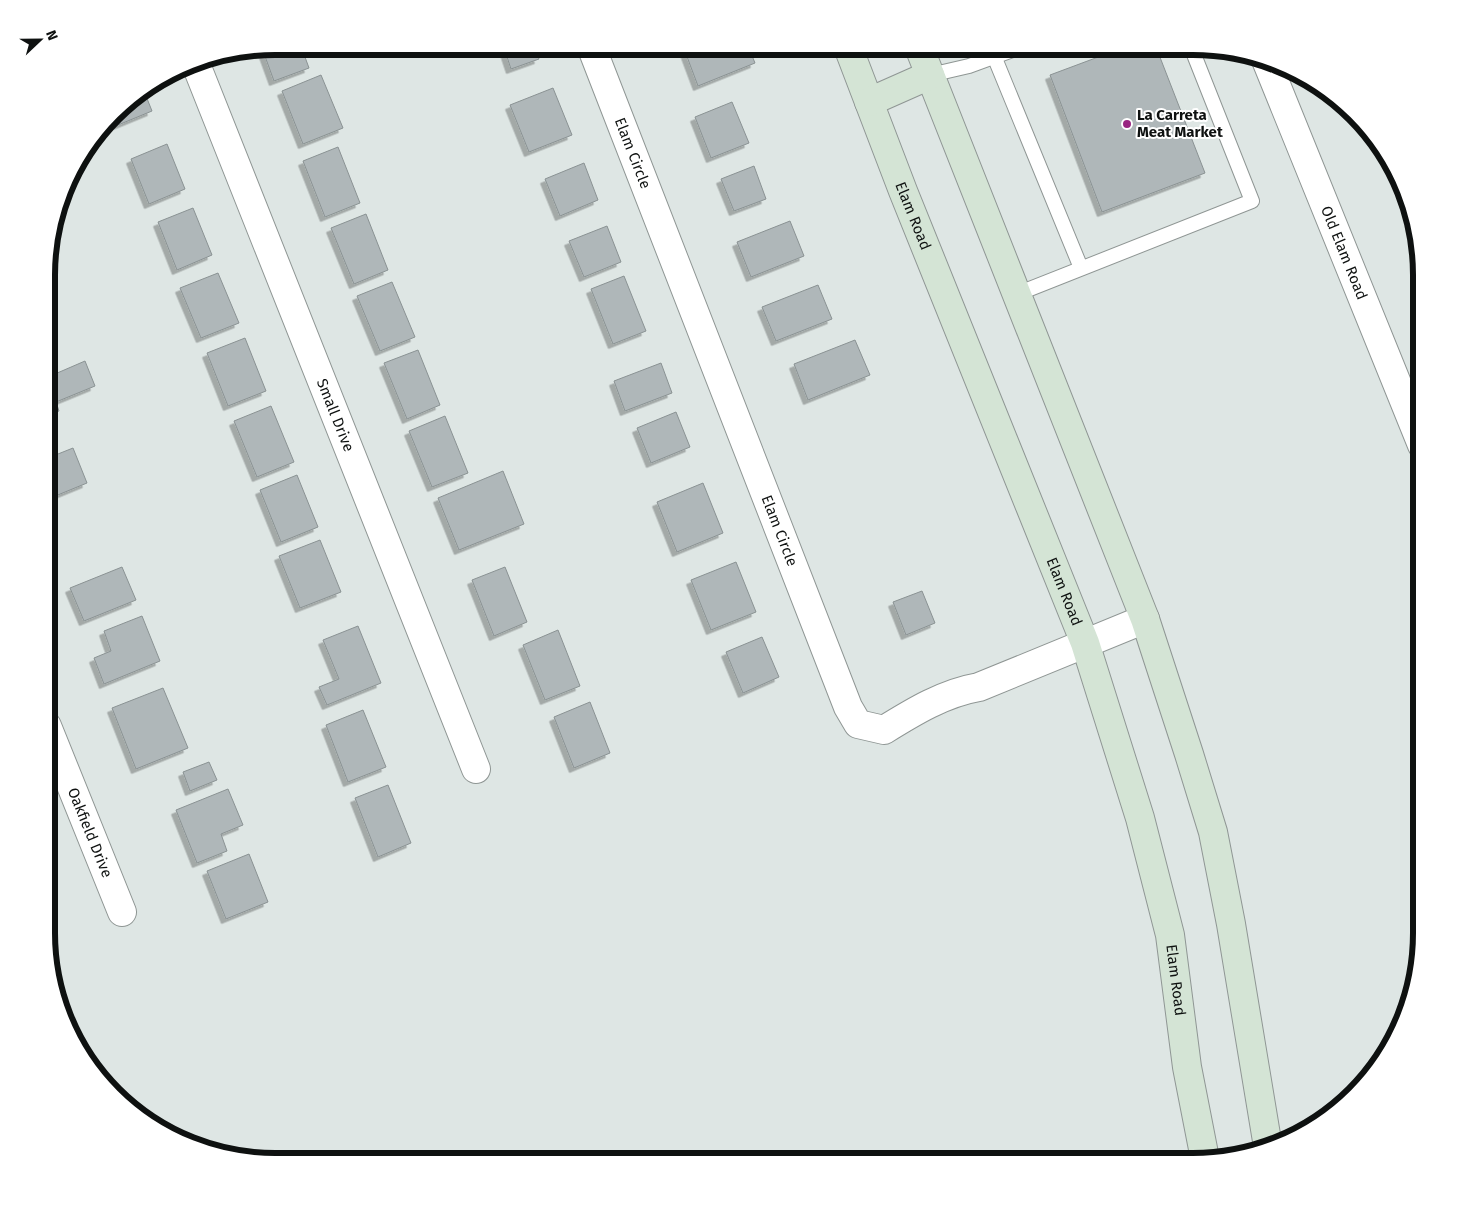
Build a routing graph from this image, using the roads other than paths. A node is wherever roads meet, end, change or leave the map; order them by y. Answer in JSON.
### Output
{"nodes":[{"id":1,"x":594,"y":55,"type":"edge"},
{"id":2,"x":851,"y":55,"type":"edge"},
{"id":3,"x":922,"y":55,"type":"edge"},
{"id":4,"x":997,"y":55,"type":"edge"},
{"id":5,"x":1194,"y":55,"type":"edge"},
{"id":6,"x":994,"y":56,"type":"junction"},
{"id":7,"x":198,"y":69,"type":"edge"},
{"id":8,"x":1270,"y":69,"type":"edge"},
{"id":9,"x":930,"y":76,"type":"junction"},
{"id":10,"x":869,"y":102,"type":"junction"},
{"id":11,"x":1081,"y":268,"type":"junction"},
{"id":12,"x":1017,"y":294,"type":"junction"},
{"id":13,"x":1413,"y":423,"type":"edge"},
{"id":14,"x":1145,"y":619,"type":"junction"},
{"id":15,"x":1085,"y":644,"type":"junction"},
{"id":16,"x":55,"y":746,"type":"edge"},
{"id":17,"x":476,"y":769,"type":"dead end"},
{"id":18,"x":122,"y":912,"type":"dead end"},
{"id":19,"x":1267,"y":1140,"type":"edge"},
{"id":20,"x":1204,"y":1153,"type":"edge"}],
"edges":[{"from":1,"to":15,"type":"street","name":"Elam Circle"},
{"from":2,"to":10,"type":"main road","name":"Elam Road"},
{"from":3,"to":9,"type":"main road"},
{"from":4,"to":6,"type":"lane"},
{"from":5,"to":11,"type":"lane"},
{"from":6,"to":9,"type":"lane"},
{"from":6,"to":11,"type":"lane"},
{"from":7,"to":17,"type":"street","name":"Small Drive"},
{"from":8,"to":13,"type":"street","name":"Old Elam Road"},
{"from":9,"to":10,"type":"main road"},
{"from":9,"to":12,"type":"main road"},
{"from":10,"to":15,"type":"main road","name":"Elam Road"},
{"from":11,"to":12,"type":"lane"},
{"from":12,"to":14,"type":"main road"},
{"from":14,"to":15,"type":"street","name":"Elam Circle"},
{"from":14,"to":19,"type":"main road"},
{"from":15,"to":20,"type":"main road","name":"Elam Road"},
{"from":16,"to":18,"type":"street","name":"Oakfield Drive"}]}
